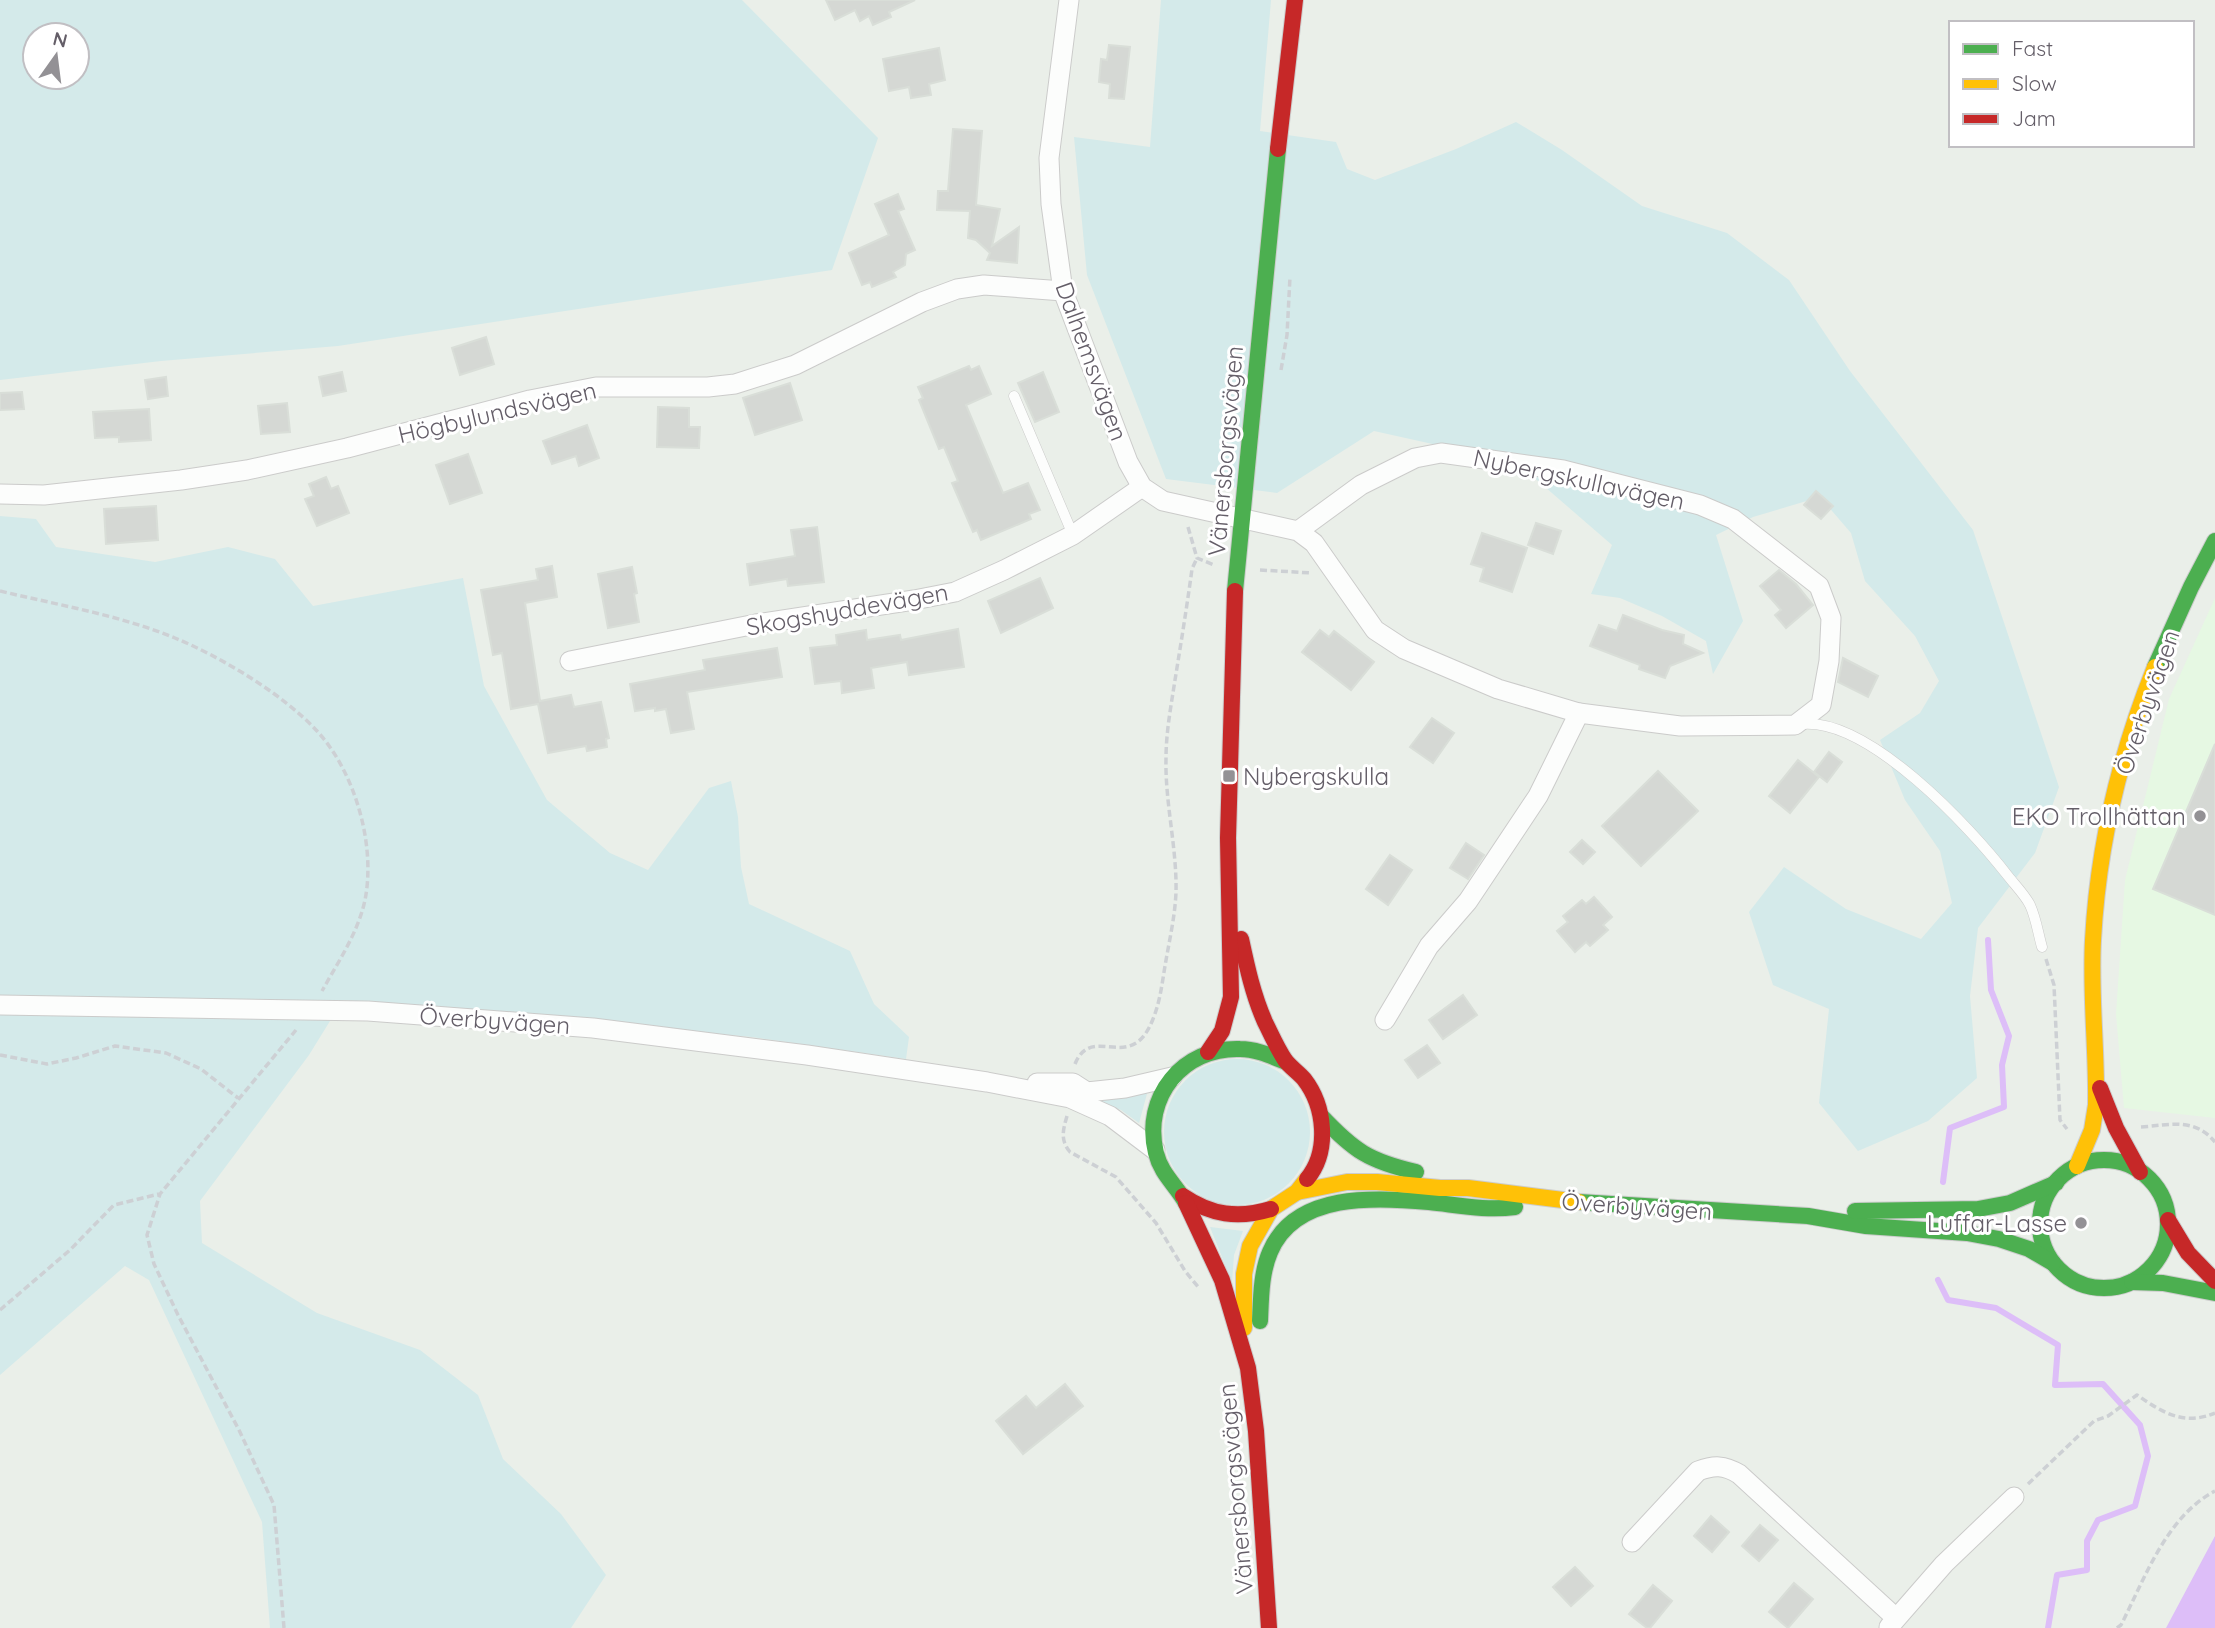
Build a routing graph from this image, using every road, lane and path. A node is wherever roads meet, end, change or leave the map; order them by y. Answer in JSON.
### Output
{"nodes":[{"id":1,"x":1069,"y":0,"type":"edge"},
{"id":2,"x":1295,"y":0,"type":"edge"},
{"id":3,"x":1063,"y":291,"type":"junction"},
{"id":4,"x":1014,"y":396,"type":"dead end"},
{"id":5,"x":1142,"y":487,"type":"junction"},
{"id":6,"x":0,"y":494,"type":"edge"},
{"id":7,"x":1242,"y":518,"type":"junction"},
{"id":8,"x":1298,"y":531,"type":"junction"},
{"id":9,"x":1073,"y":535,"type":"junction"},
{"id":10,"x":2215,"y":541,"type":"edge"},
{"id":11,"x":0,"y":591,"type":"edge"},
{"id":12,"x":570,"y":661,"type":"dead end"},
{"id":13,"x":1579,"y":713,"type":"junction"},
{"id":14,"x":1795,"y":725,"type":"junction"},
{"id":15,"x":1230,"y":908,"type":"junction"},
{"id":16,"x":2042,"y":947,"type":"dead end"},
{"id":17,"x":322,"y":991,"type":"dead end"},
{"id":18,"x":0,"y":1005,"type":"edge"},
{"id":19,"x":1385,"y":1020,"type":"dead end"},
{"id":20,"x":296,"y":1030,"type":"dead end"},
{"id":21,"x":1208,"y":1052,"type":"junction"},
{"id":22,"x":0,"y":1055,"type":"edge"},
{"id":23,"x":1286,"y":1062,"type":"junction"},
{"id":24,"x":1172,"y":1077,"type":"junction"},
{"id":25,"x":2097,"y":1080,"type":"junction"},
{"id":26,"x":987,"y":1083,"type":"junction"},
{"id":27,"x":238,"y":1098,"type":"junction"},
{"id":28,"x":1321,"y":1116,"type":"junction"},
{"id":29,"x":1155,"y":1150,"type":"junction"},
{"id":30,"x":2077,"y":1166,"type":"junction"},
{"id":31,"x":2140,"y":1171,"type":"junction"},
{"id":32,"x":2056,"y":1183,"type":"junction"},
{"id":33,"x":1468,"y":1188,"type":"junction"},
{"id":34,"x":1297,"y":1192,"type":"junction"},
{"id":35,"x":160,"y":1194,"type":"junction"},
{"id":36,"x":1183,"y":1196,"type":"junction"},
{"id":37,"x":1554,"y":1200,"type":"junction"},
{"id":38,"x":1272,"y":1209,"type":"junction"},
{"id":39,"x":1808,"y":1216,"type":"junction"},
{"id":40,"x":2168,"y":1220,"type":"junction"},
{"id":41,"x":2053,"y":1262,"type":"junction"},
{"id":42,"x":2215,"y":1281,"type":"edge"},
{"id":43,"x":2132,"y":1282,"type":"junction"},
{"id":44,"x":2215,"y":1293,"type":"edge"},
{"id":45,"x":0,"y":1310,"type":"edge"},
{"id":46,"x":1254,"y":1341,"type":"junction"},
{"id":47,"x":2215,"y":1413,"type":"edge"},
{"id":48,"x":2215,"y":1491,"type":"edge"},
{"id":49,"x":2014,"y":1497,"type":"joint"},
{"id":50,"x":1632,"y":1542,"type":"dead end"},
{"id":51,"x":1892,"y":1623,"type":"edge"},
{"id":52,"x":284,"y":1628,"type":"edge"},
{"id":53,"x":1269,"y":1628,"type":"edge"},
{"id":54,"x":2117,"y":1628,"type":"edge"}],
"edges":[{"from":1,"to":3,"type":"street","name":"Dalhemsvägen"},
{"from":2,"to":7,"type":"main road","name":"Vänersborgsvägen"},
{"from":3,"to":5,"type":"street","name":"Dalhemsvägen"},
{"from":3,"to":6,"type":"street","name":"Högbylundsvägen"},
{"from":4,"to":9,"type":"lane"},
{"from":5,"to":7,"type":"street"},
{"from":5,"to":9,"type":"street","name":"Skogshyddevägen"},
{"from":7,"to":8,"type":"street"},
{"from":7,"to":15,"type":"main road","name":"Vänersborgsvägen"},
{"from":8,"to":13,"type":"street"},
{"from":8,"to":14,"type":"street","name":"Nybergskullavägen"},
{"from":9,"to":12,"type":"street","name":"Skogshyddevägen"},
{"from":10,"to":25,"type":"main road","name":"Överbyvägen"},
{"from":11,"to":17,"type":"path"},
{"from":13,"to":14,"type":"street"},
{"from":13,"to":19,"type":"street"},
{"from":14,"to":16,"type":"lane"},
{"from":15,"to":21,"type":"main road","name":"Vänersborgsvägen"},
{"from":15,"to":23,"type":"main road","name":"Vänersborgsvägen"},
{"from":18,"to":26,"type":"street","name":"Överbyvägen"},
{"from":20,"to":27,"type":"path"},
{"from":21,"to":23,"type":"main road"},
{"from":21,"to":24,"type":"main road","name":"Vänersborgsvägen"},
{"from":22,"to":27,"type":"path"},
{"from":23,"to":28,"type":"main road","name":"Vänersborgsvägen"},
{"from":24,"to":26,"type":"street","name":"Överbyvägen"},
{"from":24,"to":29,"type":"main road","name":"Vänersborgsvägen"},
{"from":25,"to":30,"type":"main road","name":"Överbyvägen"},
{"from":25,"to":31,"type":"main road","name":"Överbyvägen"},
{"from":26,"to":29,"type":"street","name":"Överbyvägen"},
{"from":27,"to":35,"type":"path"},
{"from":28,"to":33,"type":"main road","name":"Överbyvägen"},
{"from":28,"to":34,"type":"main road","name":"Vänersborgsvägen"},
{"from":29,"to":36,"type":"main road","name":"Vänersborgsvägen"},
{"from":30,"to":31,"type":"main road"},
{"from":30,"to":32,"type":"main road","name":"Överbyvägen"},
{"from":31,"to":40,"type":"main road","name":"Överbyvägen"},
{"from":32,"to":39,"type":"main road","name":"Överbyvägen"},
{"from":32,"to":41,"type":"main road","name":"Överbyvägen"},
{"from":33,"to":34,"type":"main road","name":"Överbyvägen"},
{"from":33,"to":37,"type":"main road","name":"Överbyvägen"},
{"from":34,"to":38,"type":"main road","name":"Vänersborgsvägen"},
{"from":35,"to":45,"type":"path"},
{"from":35,"to":52,"type":"path"},
{"from":36,"to":38,"type":"main road"},
{"from":36,"to":46,"type":"main road","name":"Vänersborgsvägen"},
{"from":37,"to":39,"type":"main road","name":"Överbyvägen"},
{"from":37,"to":46,"type":"main road"},
{"from":38,"to":46,"type":"main road","name":"Vänersborgsvägen"},
{"from":39,"to":41,"type":"main road","name":"Överbyvägen"},
{"from":40,"to":42,"type":"main road","name":"Överbyvägen"},
{"from":40,"to":43,"type":"main road"},
{"from":41,"to":43,"type":"main road","name":"Överbyvägen"},
{"from":43,"to":44,"type":"main road","name":"Överbyvägen"},
{"from":46,"to":53,"type":"main road","name":"Vänersborgsvägen"},
{"from":47,"to":49,"type":"path"},
{"from":48,"to":54,"type":"path"},
{"from":49,"to":51,"type":"street"},
{"from":50,"to":51,"type":"street"}]}
